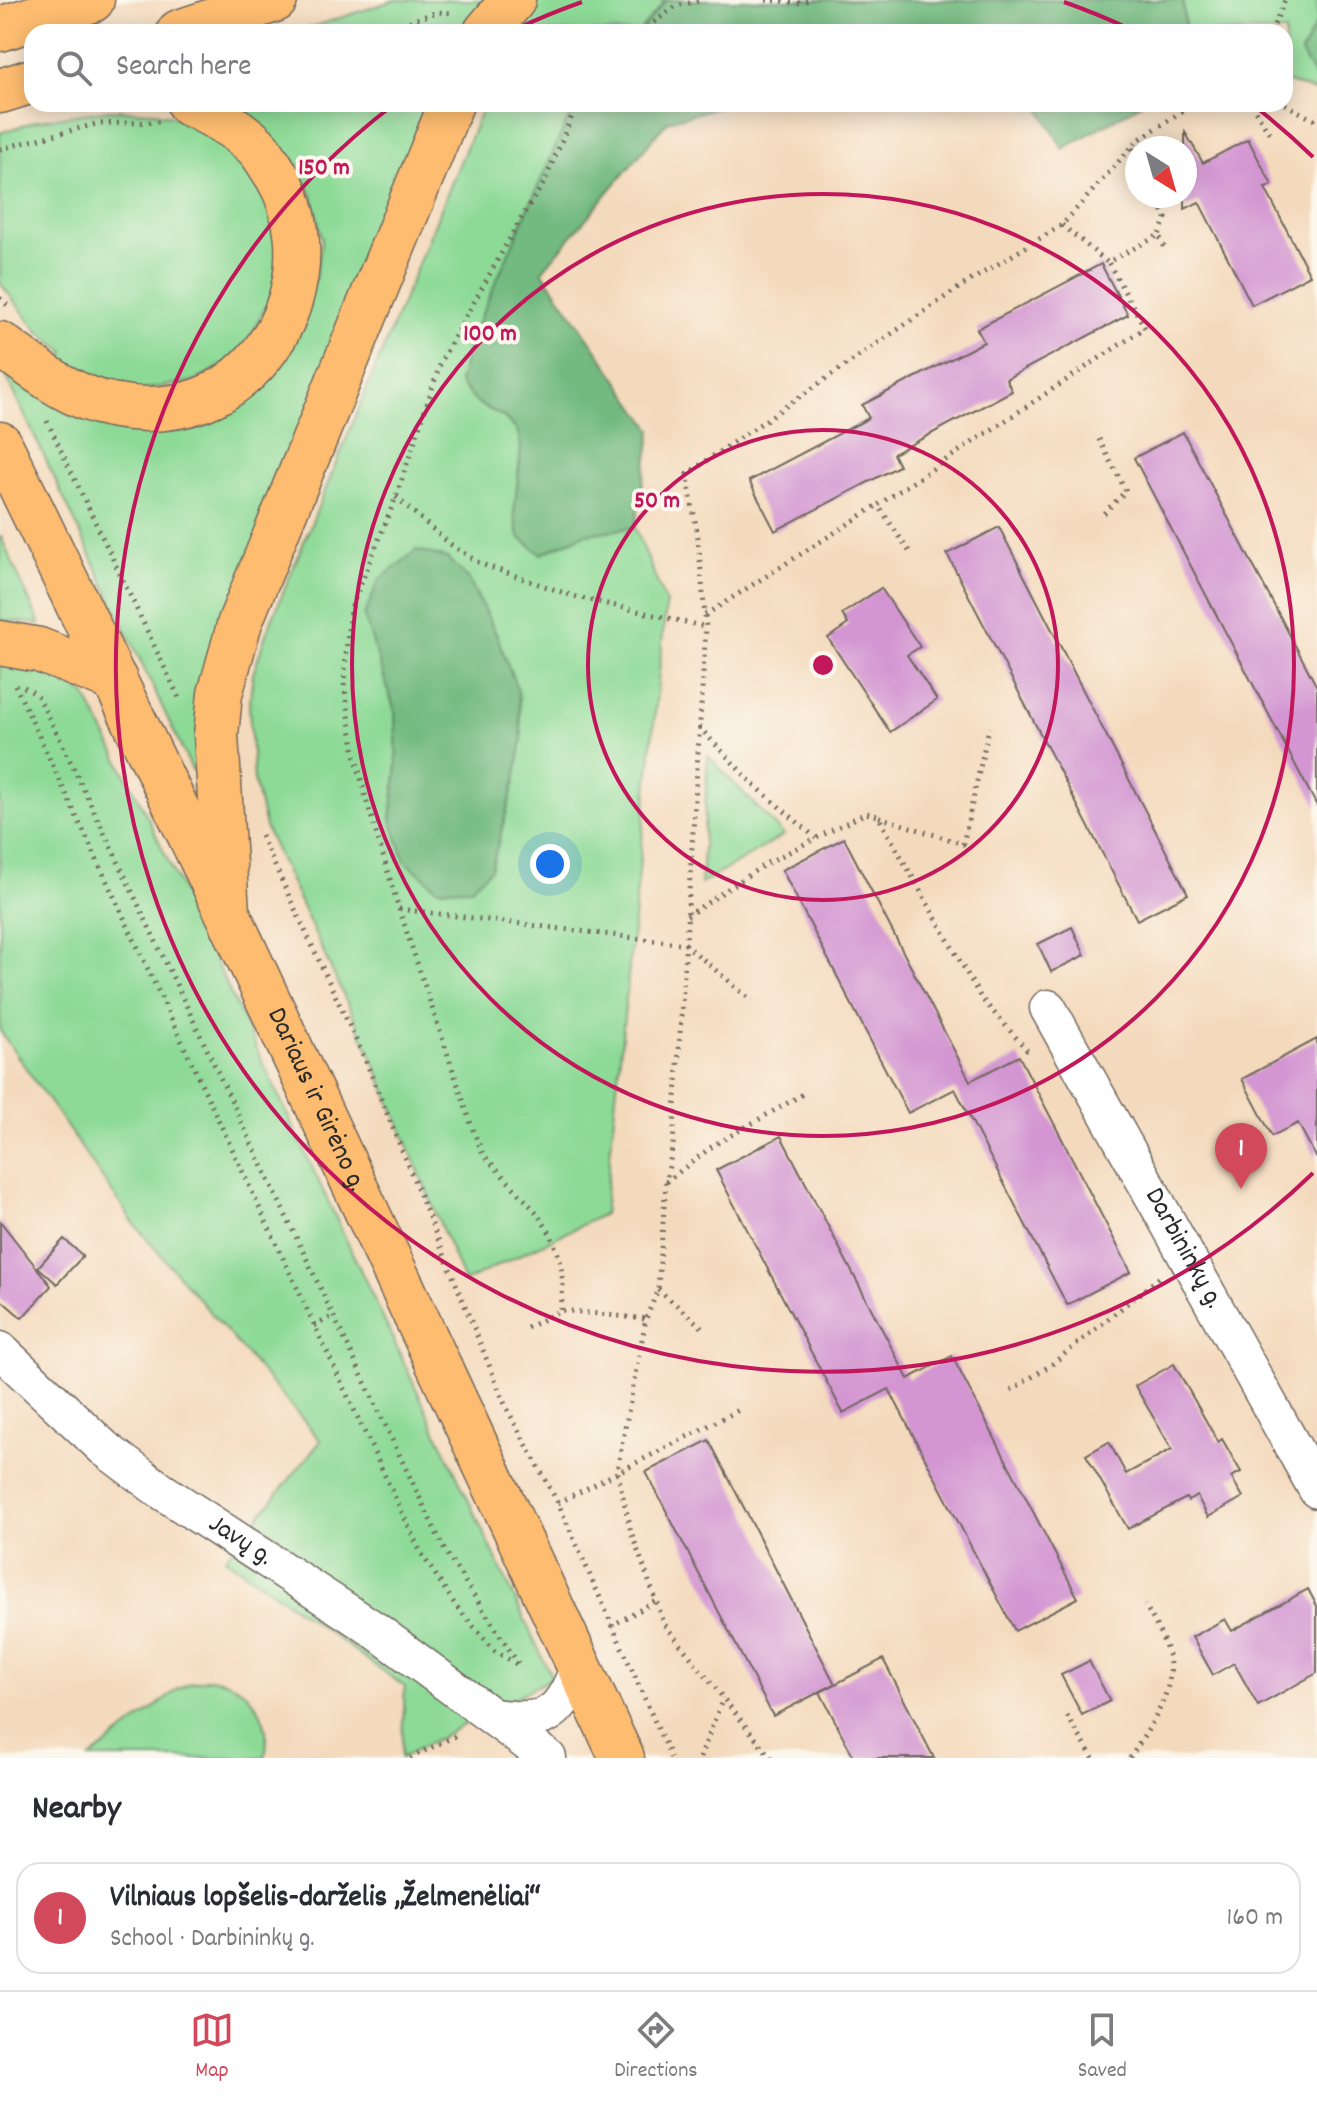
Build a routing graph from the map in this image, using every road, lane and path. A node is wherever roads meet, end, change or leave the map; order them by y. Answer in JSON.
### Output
{"nodes":[{"id":1,"x":92,"y":0,"type":"edge"},
{"id":2,"x":275,"y":0,"type":"edge"},
{"id":3,"x":703,"y":0,"type":"edge"},
{"id":4,"x":766,"y":0,"type":"edge"},
{"id":5,"x":808,"y":0,"type":"edge"},
{"id":6,"x":1285,"y":0,"type":"edge"},
{"id":7,"x":496,"y":20,"type":"edge"},
{"id":8,"x":203,"y":24,"type":"edge"},
{"id":9,"x":402,"y":24,"type":"edge"},
{"id":10,"x":652,"y":24,"type":"edge"},
{"id":11,"x":1274,"y":24,"type":"edge"},
{"id":12,"x":0,"y":29,"type":"edge"},
{"id":13,"x":1293,"y":108,"type":"edge"},
{"id":14,"x":448,"y":112,"type":"edge"},
{"id":15,"x":574,"y":112,"type":"edge"},
{"id":16,"x":1182,"y":112,"type":"edge"},
{"id":17,"x":1256,"y":112,"type":"edge"},
{"id":18,"x":178,"y":113,"type":"edge"},
{"id":19,"x":1317,"y":126,"type":"edge"},
{"id":20,"x":1149,"y":136,"type":"edge"},
{"id":21,"x":1272,"y":137,"type":"dead end"},
{"id":22,"x":0,"y":149,"type":"edge"},
{"id":23,"x":1125,"y":156,"type":"edge"},
{"id":24,"x":1161,"y":208,"type":"edge"},
{"id":25,"x":1062,"y":225,"type":"junction"},
{"id":26,"x":1159,"y":235,"type":"junction"},
{"id":27,"x":1165,"y":249,"type":"dead end"},
{"id":28,"x":1108,"y":262,"type":"junction"},
{"id":29,"x":0,"y":344,"type":"edge"},
{"id":30,"x":46,"y":376,"type":"junction"},
{"id":31,"x":1099,"y":439,"type":"dead end"},
{"id":32,"x":0,"y":444,"type":"edge"},
{"id":33,"x":396,"y":497,"type":"junction"},
{"id":34,"x":878,"y":505,"type":"junction"},
{"id":35,"x":1103,"y":514,"type":"dead end"},
{"id":36,"x":909,"y":551,"type":"dead end"},
{"id":37,"x":705,"y":615,"type":"junction"},
{"id":38,"x":706,"y":627,"type":"junction"},
{"id":39,"x":6,"y":661,"type":"edge"},
{"id":40,"x":115,"y":680,"type":"junction"},
{"id":41,"x":699,"y":727,"type":"junction"},
{"id":42,"x":989,"y":727,"type":"dead end"},
{"id":43,"x":216,"y":735,"type":"junction"},
{"id":44,"x":878,"y":816,"type":"junction"},
{"id":45,"x":258,"y":827,"type":"dead end"},
{"id":46,"x":816,"y":838,"type":"junction"},
{"id":47,"x":399,"y":909,"type":"junction"},
{"id":48,"x":227,"y":912,"type":"junction"},
{"id":49,"x":687,"y":916,"type":"junction"},
{"id":50,"x":685,"y":944,"type":"junction"},
{"id":51,"x":752,"y":1001,"type":"dead end"},
{"id":52,"x":1056,"y":1022,"type":"joint"},
{"id":53,"x":805,"y":1093,"type":"dead end"},
{"id":54,"x":666,"y":1182,"type":"junction"},
{"id":55,"x":1186,"y":1255,"type":"junction"},
{"id":56,"x":658,"y":1289,"type":"junction"},
{"id":57,"x":561,"y":1310,"type":"junction"},
{"id":58,"x":334,"y":1316,"type":"junction"},
{"id":59,"x":646,"y":1319,"type":"junction"},
{"id":60,"x":314,"y":1326,"type":"junction"},
{"id":61,"x":527,"y":1328,"type":"dead end"},
{"id":62,"x":705,"y":1330,"type":"dead end"},
{"id":63,"x":0,"y":1350,"type":"edge"},
{"id":64,"x":1011,"y":1390,"type":"dead end"},
{"id":65,"x":743,"y":1408,"type":"dead end"},
{"id":66,"x":617,"y":1470,"type":"junction"},
{"id":67,"x":1317,"y":1490,"type":"edge"},
{"id":68,"x":558,"y":1503,"type":"junction"},
{"id":69,"x":656,"y":1601,"type":"junction"},
{"id":70,"x":1145,"y":1605,"type":"dead end"},
{"id":71,"x":611,"y":1626,"type":"junction"},
{"id":72,"x":580,"y":1664,"type":"junction"},
{"id":73,"x":723,"y":1697,"type":"junction"},
{"id":74,"x":1067,"y":1716,"type":"dead end"},
{"id":75,"x":479,"y":1724,"type":"junction"},
{"id":76,"x":410,"y":1758,"type":"edge"},
{"id":77,"x":548,"y":1758,"type":"edge"},
{"id":78,"x":622,"y":1758,"type":"edge"},
{"id":79,"x":671,"y":1758,"type":"edge"},
{"id":80,"x":700,"y":1758,"type":"edge"},
{"id":81,"x":771,"y":1758,"type":"edge"},
{"id":82,"x":1093,"y":1758,"type":"edge"},
{"id":83,"x":1130,"y":1758,"type":"edge"}],
"edges":[{"from":1,"to":12,"type":"main road"},
{"from":2,"to":8,"type":"main road"},
{"from":3,"to":10,"type":"path"},
{"from":4,"to":5,"type":"path"},
{"from":6,"to":11,"type":"path"},
{"from":7,"to":9,"type":"path"},
{"from":13,"to":19,"type":"path"},
{"from":14,"to":43,"type":"main road"},
{"from":15,"to":33,"type":"path"},
{"from":16,"to":20,"type":"path"},
{"from":17,"to":21,"type":"path"},
{"from":18,"to":22,"type":"path"},
{"from":18,"to":30,"type":"main road"},
{"from":23,"to":25,"type":"path"},
{"from":24,"to":26,"type":"path"},
{"from":25,"to":28,"type":"path"},
{"from":25,"to":37,"type":"path"},
{"from":26,"to":27,"type":"path"},
{"from":26,"to":28,"type":"path"},
{"from":28,"to":34,"type":"path"},
{"from":29,"to":30,"type":"main road"},
{"from":30,"to":43,"type":"path"},
{"from":31,"to":35,"type":"path"},
{"from":32,"to":40,"type":"main road","name":"Dariaus ir Girėno g."},
{"from":33,"to":38,"type":"path"},
{"from":33,"to":47,"type":"path"},
{"from":34,"to":36,"type":"path"},
{"from":34,"to":37,"type":"path"},
{"from":37,"to":38,"type":"path"},
{"from":38,"to":41,"type":"path"},
{"from":39,"to":40,"type":"main road"},
{"from":39,"to":58,"type":"path"},
{"from":39,"to":60,"type":"path"},
{"from":40,"to":48,"type":"main road","name":"Dariaus ir Girėno g."},
{"from":41,"to":46,"type":"path"},
{"from":41,"to":49,"type":"path"},
{"from":42,"to":44,"type":"path"},
{"from":43,"to":48,"type":"main road"},
{"from":44,"to":46,"type":"path"},
{"from":44,"to":52,"type":"path"},
{"from":45,"to":68,"type":"path"},
{"from":46,"to":49,"type":"path"},
{"from":47,"to":50,"type":"path"},
{"from":47,"to":57,"type":"path"},
{"from":48,"to":72,"type":"main road","name":"Dariaus ir Girėno g."},
{"from":49,"to":50,"type":"path"},
{"from":50,"to":51,"type":"path"},
{"from":50,"to":54,"type":"path"},
{"from":52,"to":55,"type":"street","name":"Darbininkų g."},
{"from":53,"to":54,"type":"path"},
{"from":54,"to":56,"type":"path"},
{"from":55,"to":64,"type":"path"},
{"from":55,"to":67,"type":"street","name":"Darbininkų g."},
{"from":56,"to":59,"type":"path"},
{"from":56,"to":62,"type":"path"},
{"from":57,"to":59,"type":"path"},
{"from":57,"to":61,"type":"path"},
{"from":58,"to":60,"type":"path"},
{"from":58,"to":60,"type":"path"},
{"from":59,"to":66,"type":"path"},
{"from":63,"to":75,"type":"street","name":"Javų g."},
{"from":65,"to":66,"type":"path"},
{"from":66,"to":68,"type":"path"},
{"from":66,"to":69,"type":"path"},
{"from":68,"to":71,"type":"path"},
{"from":69,"to":71,"type":"path"},
{"from":69,"to":73,"type":"path"},
{"from":70,"to":83,"type":"path"},
{"from":71,"to":79,"type":"path"},
{"from":72,"to":75,"type":"street"},
{"from":72,"to":78,"type":"main road","name":"Dariaus ir Girėno g."},
{"from":73,"to":80,"type":"path"},
{"from":73,"to":81,"type":"path"},
{"from":74,"to":82,"type":"path"},
{"from":75,"to":76,"type":"path"},
{"from":75,"to":77,"type":"street","name":"Javų g."}]}
